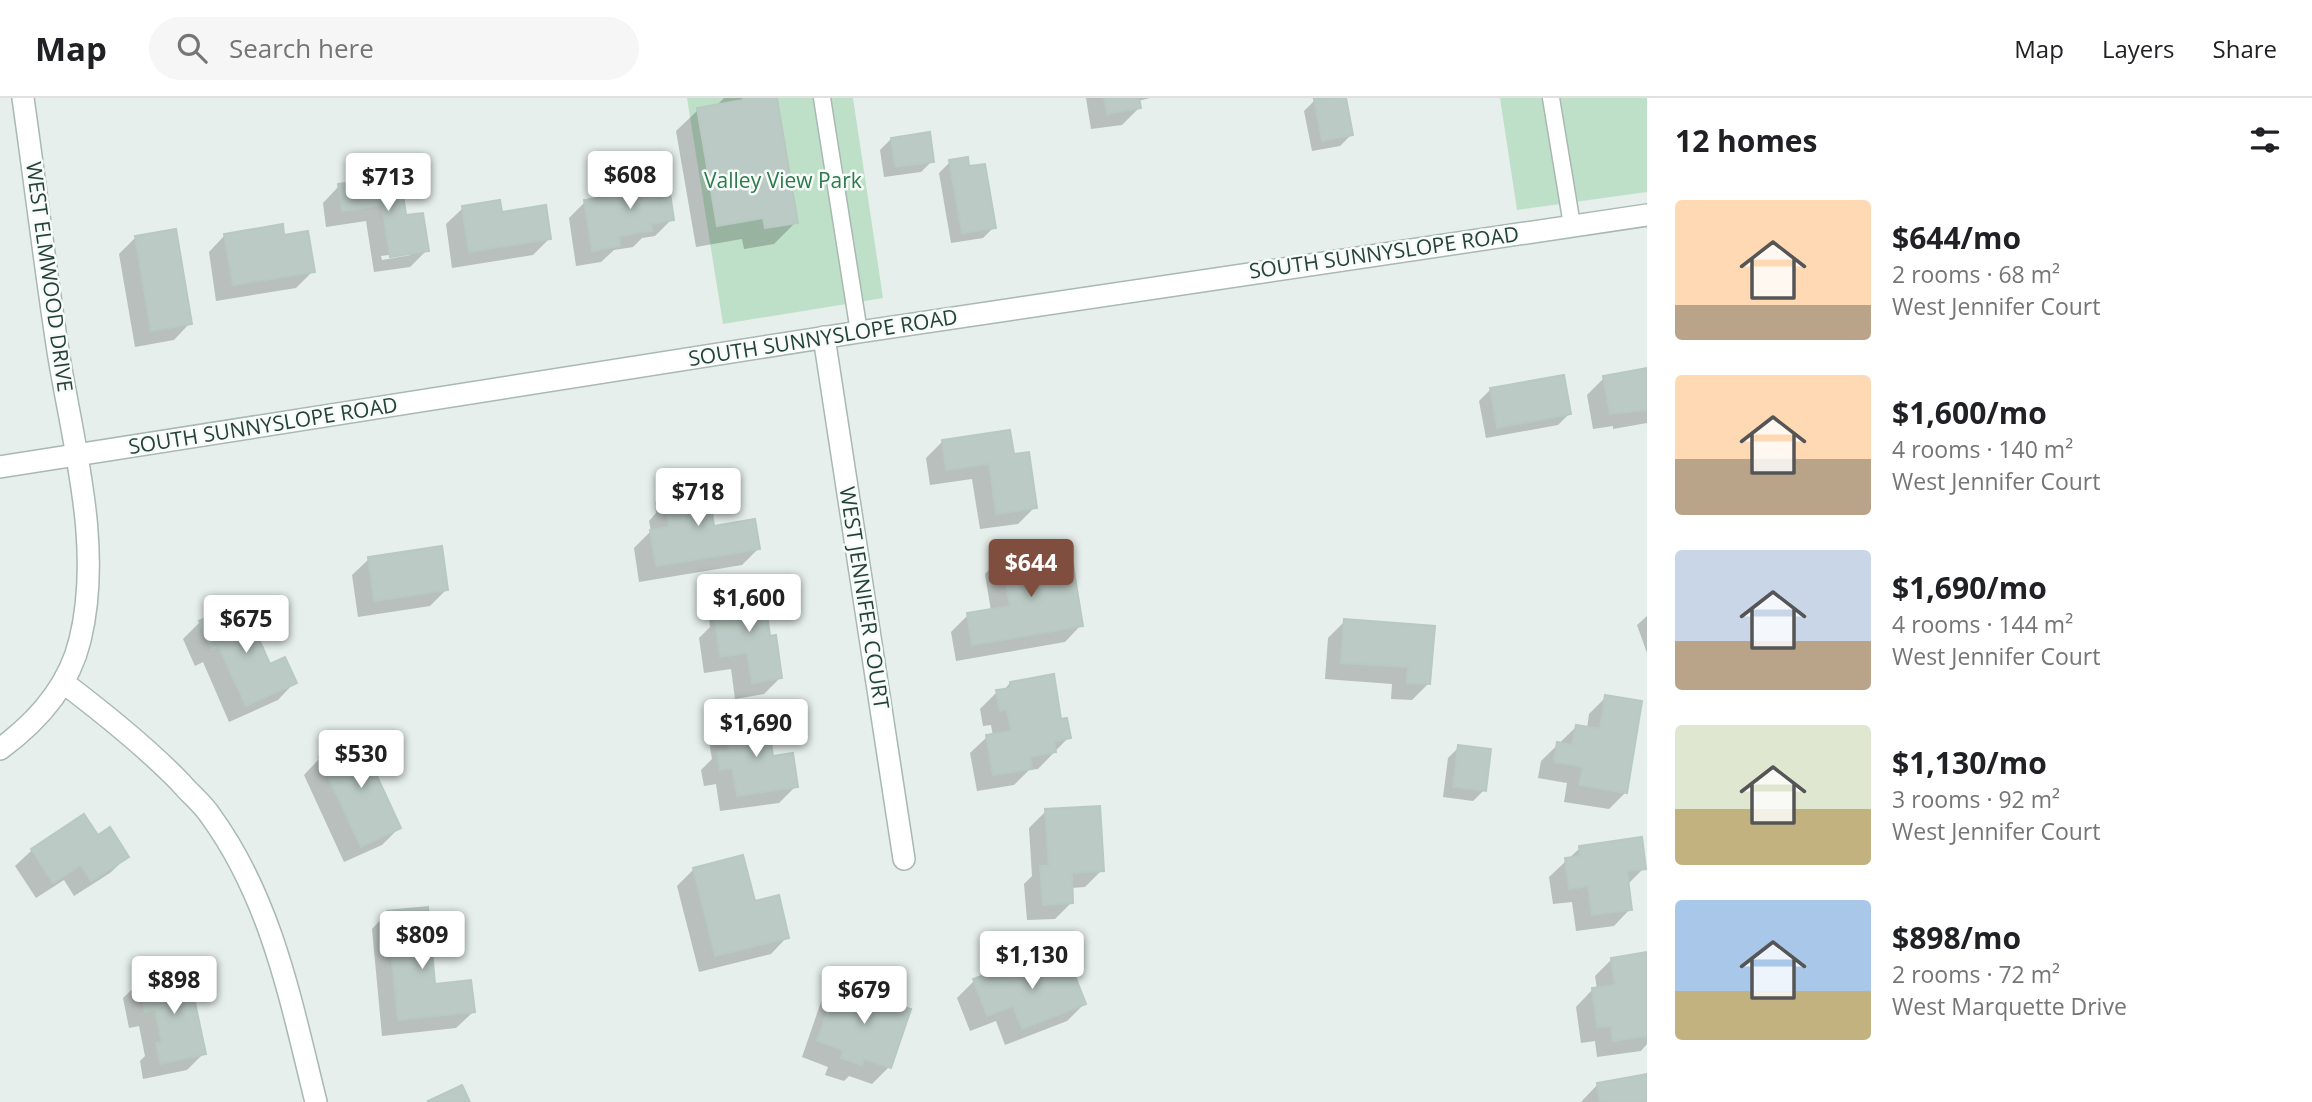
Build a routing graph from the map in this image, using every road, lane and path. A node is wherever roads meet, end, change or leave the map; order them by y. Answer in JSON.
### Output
{"nodes":[{"id":1,"x":23,"y":98,"type":"edge"},
{"id":2,"x":822,"y":98,"type":"edge"},
{"id":3,"x":1551,"y":98,"type":"edge"},
{"id":4,"x":1647,"y":215,"type":"edge"},
{"id":5,"x":1572,"y":225,"type":"junction"},
{"id":6,"x":859,"y":332,"type":"junction"},
{"id":7,"x":824,"y":337,"type":"junction"},
{"id":8,"x":76,"y":455,"type":"junction"},
{"id":9,"x":0,"y":467,"type":"edge"},
{"id":10,"x":64,"y":683,"type":"junction"},
{"id":11,"x":0,"y":749,"type":"edge"},
{"id":12,"x":904,"y":859,"type":"dead end"},
{"id":13,"x":316,"y":1102,"type":"edge"}],
"edges":[{"from":1,"to":8,"type":"street","name":"WEST ELMWOOD DRIVE"},
{"from":2,"to":6,"type":"lane"},
{"from":3,"to":5,"type":"lane"},
{"from":4,"to":5,"type":"street","name":"SOUTH SUNNYSLOPE ROAD"},
{"from":5,"to":6,"type":"street","name":"SOUTH SUNNYSLOPE ROAD"},
{"from":6,"to":7,"type":"street","name":"SOUTH SUNNYSLOPE ROAD"},
{"from":7,"to":8,"type":"street","name":"SOUTH SUNNYSLOPE ROAD"},
{"from":7,"to":12,"type":"street","name":"WEST JENNIFER COURT"},
{"from":8,"to":9,"type":"street","name":"SOUTH SUNNYSLOPE ROAD"},
{"from":8,"to":10,"type":"street","name":"WEST ELMWOOD DRIVE"},
{"from":10,"to":11,"type":"street","name":"WEST ELMWOOD DRIVE"},
{"from":10,"to":13,"type":"street"}]}
